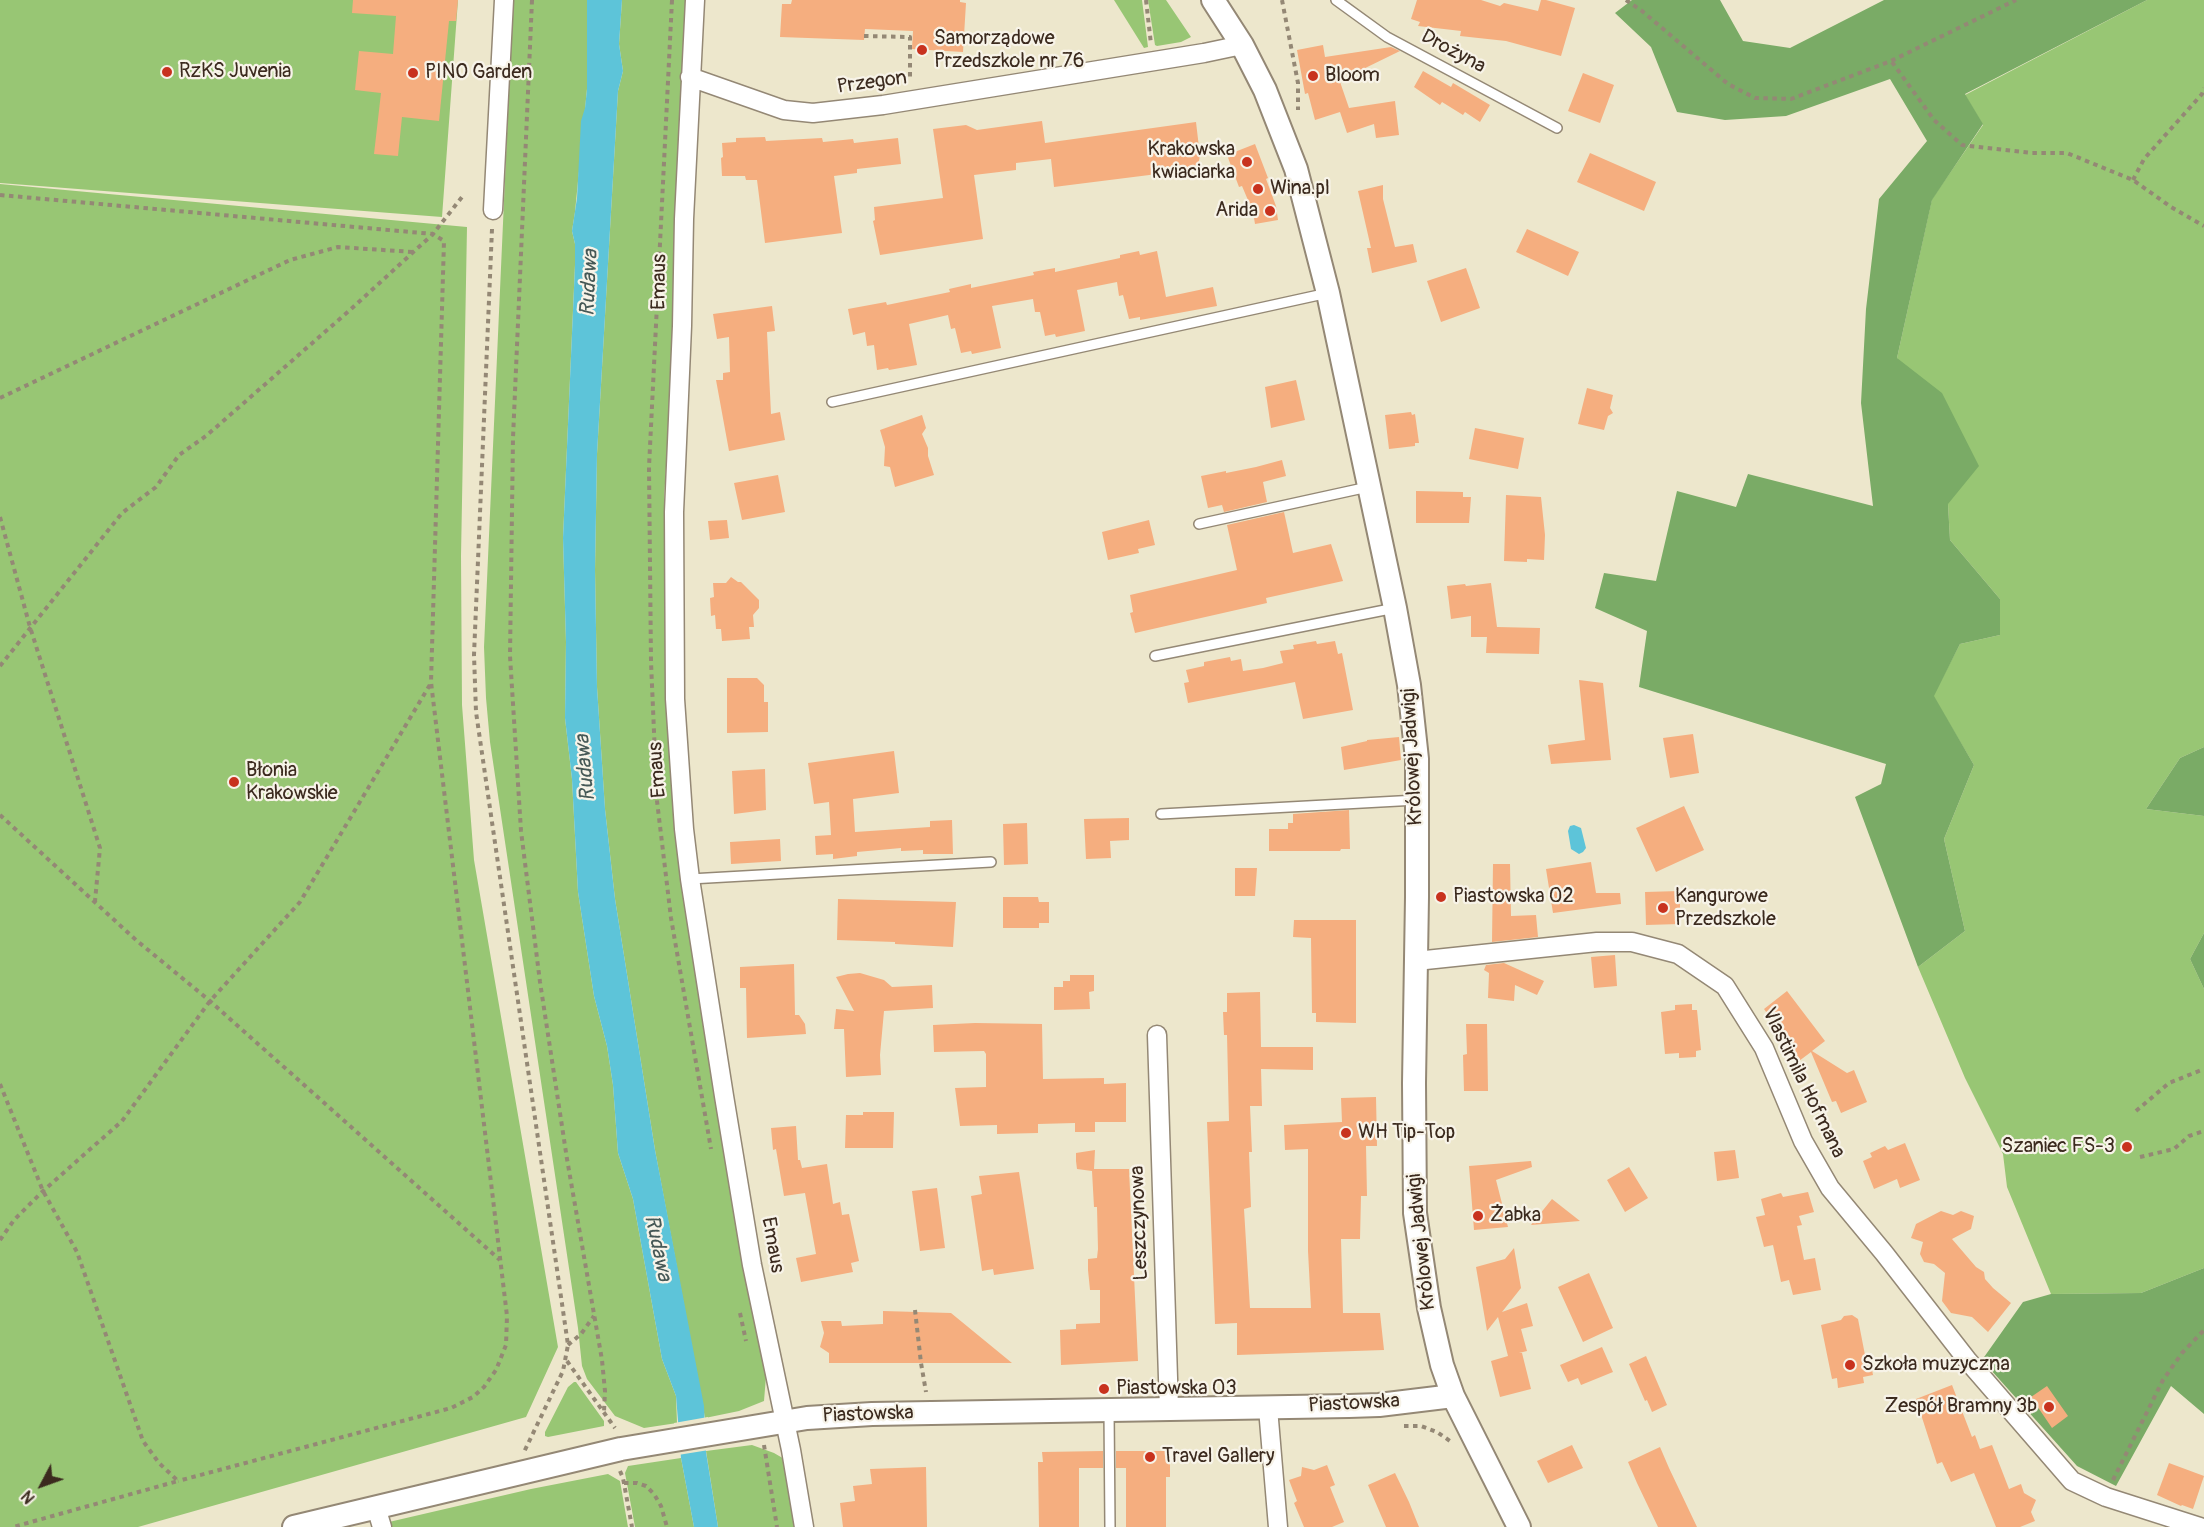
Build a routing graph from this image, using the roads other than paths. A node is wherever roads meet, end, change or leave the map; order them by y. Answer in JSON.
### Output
{"nodes":[{"id":1,"x":504,"y":0,"type":"edge"},
{"id":2,"x":695,"y":0,"type":"edge"},
{"id":3,"x":1213,"y":0,"type":"edge"},
{"id":4,"x":1336,"y":0,"type":"edge"},
{"id":5,"x":1242,"y":45,"type":"junction"},
{"id":6,"x":690,"y":76,"type":"junction"},
{"id":7,"x":1557,"y":128,"type":"dead end"},
{"id":8,"x":493,"y":210,"type":"road end"},
{"id":9,"x":1328,"y":293,"type":"junction"},
{"id":10,"x":832,"y":402,"type":"dead end"},
{"id":11,"x":1368,"y":487,"type":"junction"},
{"id":12,"x":1199,"y":524,"type":"dead end"},
{"id":13,"x":1395,"y":608,"type":"junction"},
{"id":14,"x":1155,"y":656,"type":"dead end"},
{"id":15,"x":1417,"y":800,"type":"junction"},
{"id":16,"x":1161,"y":814,"type":"dead end"},
{"id":17,"x":991,"y":862,"type":"dead end"},
{"id":18,"x":690,"y":879,"type":"junction"},
{"id":19,"x":1416,"y":961,"type":"junction"},
{"id":20,"x":1157,"y":1035,"type":"dead end"},
{"id":21,"x":1453,"y":1396,"type":"junction"},
{"id":22,"x":1268,"y":1408,"type":"junction"},
{"id":23,"x":1169,"y":1409,"type":"junction"},
{"id":24,"x":1109,"y":1410,"type":"junction"},
{"id":25,"x":785,"y":1421,"type":"junction"},
{"id":26,"x":379,"y":1517,"type":"edge"},
{"id":27,"x":294,"y":1527,"type":"edge"},
{"id":28,"x":804,"y":1527,"type":"edge"},
{"id":29,"x":1110,"y":1527,"type":"edge"},
{"id":30,"x":1278,"y":1527,"type":"edge"},
{"id":31,"x":1519,"y":1527,"type":"edge"},
{"id":32,"x":2200,"y":1527,"type":"edge"}],
"edges":[{"from":1,"to":8,"type":"street"},
{"from":2,"to":6,"type":"street","name":"Emaus"},
{"from":3,"to":5,"type":"street","name":"Królowej Jadwigi"},
{"from":4,"to":7,"type":"lane","name":"Drożyna"},
{"from":5,"to":6,"type":"street","name":"Przegon"},
{"from":5,"to":9,"type":"street","name":"Królowej Jadwigi"},
{"from":6,"to":18,"type":"street","name":"Emaus"},
{"from":9,"to":10,"type":"lane"},
{"from":9,"to":11,"type":"street","name":"Królowej Jadwigi"},
{"from":11,"to":12,"type":"lane"},
{"from":11,"to":13,"type":"street","name":"Królowej Jadwigi"},
{"from":13,"to":14,"type":"lane"},
{"from":13,"to":15,"type":"street","name":"Królowej Jadwigi"},
{"from":15,"to":16,"type":"lane"},
{"from":15,"to":19,"type":"street","name":"Królowej Jadwigi"},
{"from":17,"to":18,"type":"lane"},
{"from":18,"to":25,"type":"street","name":"Emaus"},
{"from":19,"to":21,"type":"street","name":"Królowej Jadwigi"},
{"from":19,"to":32,"type":"street","name":"Vlastimila Hofmana"},
{"from":20,"to":23,"type":"street","name":"Leszczynowa"},
{"from":21,"to":22,"type":"street","name":"Piastowska"},
{"from":21,"to":31,"type":"street","name":"Królowej Jadwigi"},
{"from":22,"to":23,"type":"street","name":"Piastowska"},
{"from":22,"to":30,"type":"street"},
{"from":23,"to":24,"type":"street","name":"Piastowska"},
{"from":24,"to":25,"type":"street","name":"Piastowska"},
{"from":24,"to":29,"type":"lane"},
{"from":25,"to":26,"type":"street","name":"Piastowska"},
{"from":25,"to":28,"type":"street","name":"Emaus"},
{"from":26,"to":27,"type":"street","name":"Piastowska"}]}
